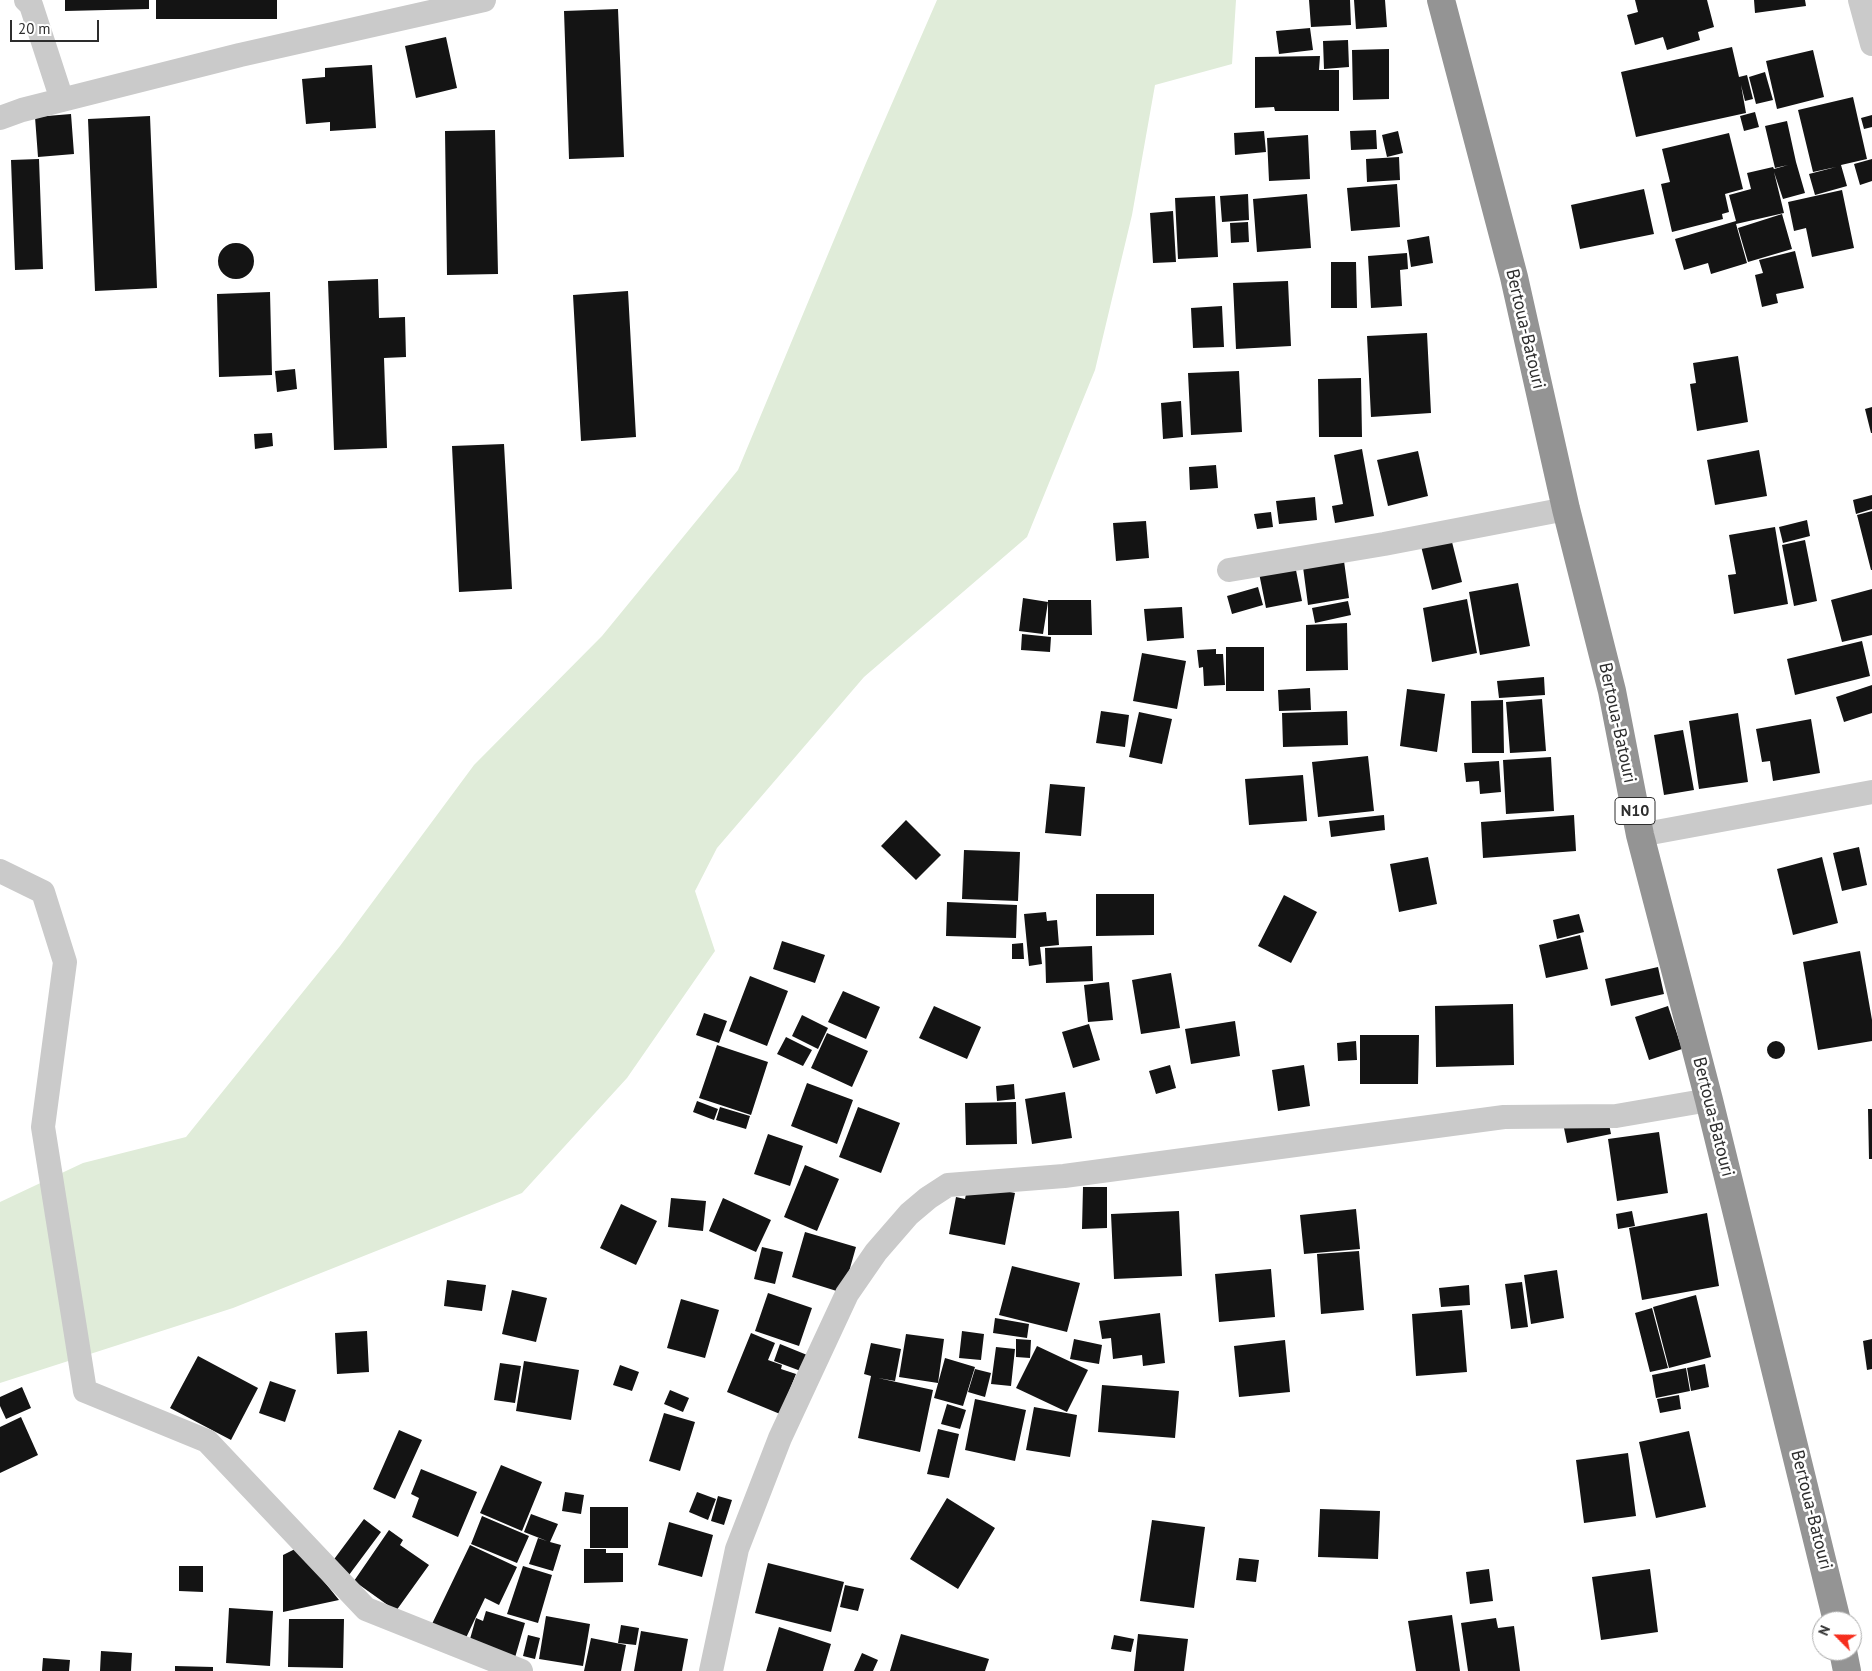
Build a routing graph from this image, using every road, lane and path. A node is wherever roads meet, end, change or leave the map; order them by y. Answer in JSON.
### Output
{"nodes":[{"id":1,"x":26,"y":0,"type":"edge"},
{"id":2,"x":484,"y":0,"type":"edge"},
{"id":3,"x":1441,"y":0,"type":"edge"},
{"id":4,"x":1860,"y":0,"type":"edge"},
{"id":5,"x":1872,"y":44,"type":"edge"},
{"id":6,"x":62,"y":100,"type":"junction"},
{"id":7,"x":0,"y":118,"type":"edge"},
{"id":8,"x":1566,"y":509,"type":"junction"},
{"id":9,"x":1229,"y":570,"type":"dead end"},
{"id":10,"x":1872,"y":792,"type":"edge"},
{"id":11,"x":1640,"y":835,"type":"junction"},
{"id":12,"x":0,"y":871,"type":"edge"},
{"id":13,"x":1710,"y":1100,"type":"junction"},
{"id":14,"x":1835,"y":1611,"type":"edge"},
{"id":15,"x":521,"y":1671,"type":"edge"},
{"id":16,"x":711,"y":1671,"type":"edge"}],
"edges":[{"from":1,"to":6,"type":"street"},
{"from":2,"to":6,"type":"street"},
{"from":3,"to":8,"type":"highway","name":"Bertoua-Batouri","number":"N10"},
{"from":4,"to":5,"type":"street"},
{"from":6,"to":7,"type":"street"},
{"from":8,"to":9,"type":"street"},
{"from":8,"to":11,"type":"highway","name":"Bertoua-Batouri","number":"N10"},
{"from":10,"to":11,"type":"street"},
{"from":11,"to":13,"type":"highway","name":"Bertoua-Batouri","number":"N10"},
{"from":12,"to":15,"type":"street"},
{"from":13,"to":14,"type":"highway","name":"Bertoua-Batouri","number":"N10"},
{"from":13,"to":16,"type":"street"}]}
